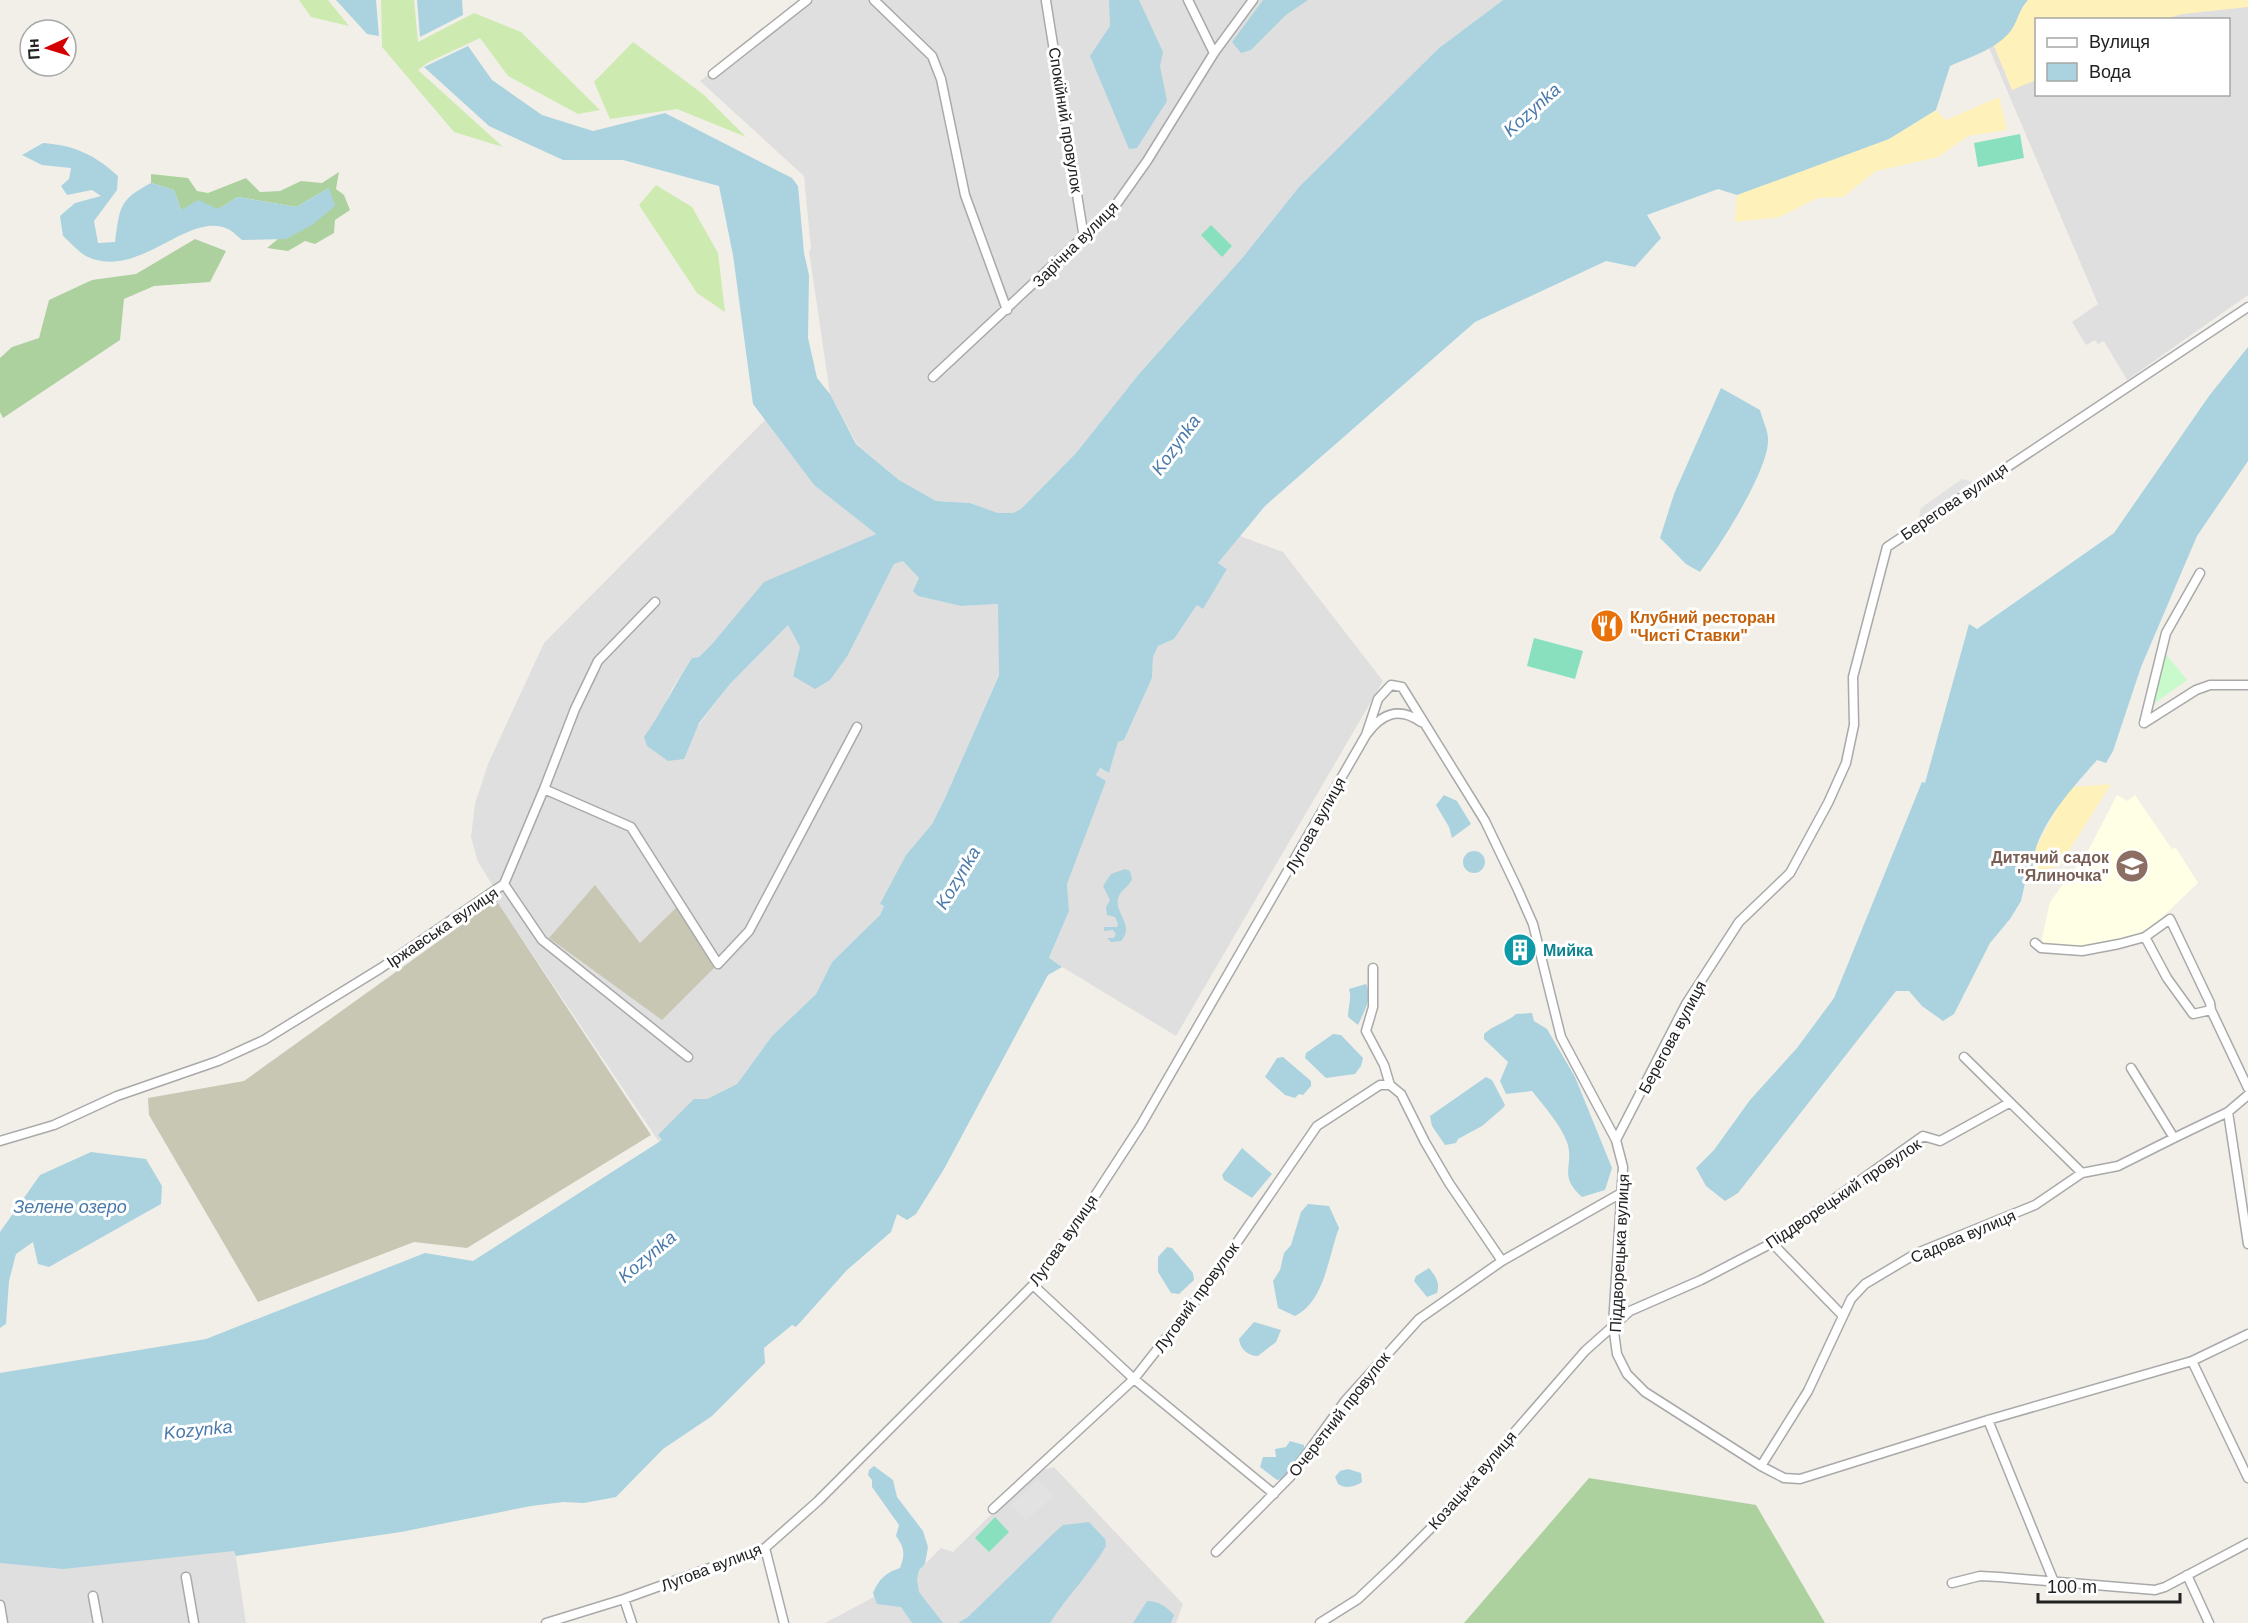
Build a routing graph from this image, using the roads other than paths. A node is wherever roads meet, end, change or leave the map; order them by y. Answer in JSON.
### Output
{"nodes":[{"id":1,"x":807,"y":0,"type":"edge"},
{"id":2,"x":874,"y":0,"type":"edge"},
{"id":3,"x":1188,"y":0,"type":"edge"},
{"id":4,"x":1253,"y":0,"type":"edge"},
{"id":5,"x":1046,"y":1,"type":"edge"},
{"id":6,"x":1214,"y":52,"type":"junction"},
{"id":7,"x":713,"y":74,"type":"dead end"},
{"id":8,"x":1084,"y":238,"type":"junction"},
{"id":9,"x":2248,"y":307,"type":"edge"},
{"id":10,"x":1007,"y":310,"type":"junction"},
{"id":11,"x":933,"y":377,"type":"dead end"},
{"id":12,"x":2200,"y":573,"type":"dead end"},
{"id":13,"x":655,"y":602,"type":"dead end"},
{"id":14,"x":2248,"y":685,"type":"edge"},
{"id":15,"x":1425,"y":725,"type":"junction"},
{"id":16,"x":856,"y":727,"type":"dead end"},
{"id":17,"x":1366,"y":735,"type":"junction"},
{"id":18,"x":544,"y":789,"type":"junction"},
{"id":19,"x":504,"y":884,"type":"junction"},
{"id":20,"x":2145,"y":937,"type":"junction"},
{"id":21,"x":2035,"y":943,"type":"dead end"},
{"id":22,"x":1373,"y":968,"type":"dead end"},
{"id":23,"x":2211,"y":1010,"type":"junction"},
{"id":24,"x":688,"y":1057,"type":"dead end"},
{"id":25,"x":1964,"y":1057,"type":"dead end"},
{"id":26,"x":2131,"y":1068,"type":"dead end"},
{"id":27,"x":1390,"y":1085,"type":"junction"},
{"id":28,"x":2248,"y":1088,"type":"edge"},
{"id":29,"x":2248,"y":1095,"type":"edge"},
{"id":30,"x":2009,"y":1103,"type":"junction"},
{"id":31,"x":2228,"y":1112,"type":"junction"},
{"id":32,"x":2174,"y":1138,"type":"junction"},
{"id":33,"x":1616,"y":1140,"type":"junction"},
{"id":34,"x":0,"y":1142,"type":"edge"},
{"id":35,"x":2082,"y":1173,"type":"junction"},
{"id":36,"x":1623,"y":1192,"type":"junction"},
{"id":37,"x":1772,"y":1243,"type":"junction"},
{"id":38,"x":2248,"y":1244,"type":"edge"},
{"id":39,"x":1503,"y":1261,"type":"junction"},
{"id":40,"x":1033,"y":1285,"type":"junction"},
{"id":41,"x":1843,"y":1316,"type":"junction"},
{"id":42,"x":1612,"y":1325,"type":"junction"},
{"id":43,"x":2248,"y":1334,"type":"edge"},
{"id":44,"x":2192,"y":1361,"type":"junction"},
{"id":45,"x":1134,"y":1379,"type":"junction"},
{"id":46,"x":1988,"y":1420,"type":"junction"},
{"id":47,"x":1761,"y":1466,"type":"junction"},
{"id":48,"x":2248,"y":1478,"type":"edge"},
{"id":49,"x":1274,"y":1494,"type":"junction"},
{"id":50,"x":993,"y":1509,"type":"dead end"},
{"id":51,"x":2248,"y":1543,"type":"edge"},
{"id":52,"x":765,"y":1548,"type":"junction"},
{"id":53,"x":1216,"y":1552,"type":"dead end"},
{"id":54,"x":2187,"y":1575,"type":"junction"},
{"id":55,"x":186,"y":1577,"type":"dead end"},
{"id":56,"x":2054,"y":1582,"type":"junction"},
{"id":57,"x":1952,"y":1583,"type":"dead end"},
{"id":58,"x":93,"y":1596,"type":"dead end"},
{"id":59,"x":624,"y":1599,"type":"junction"},
{"id":60,"x":0,"y":1605,"type":"edge"},
{"id":61,"x":3,"y":1623,"type":"edge"},
{"id":62,"x":98,"y":1623,"type":"edge"},
{"id":63,"x":195,"y":1623,"type":"edge"},
{"id":64,"x":546,"y":1623,"type":"edge"},
{"id":65,"x":632,"y":1623,"type":"edge"},
{"id":66,"x":784,"y":1623,"type":"edge"},
{"id":67,"x":1320,"y":1623,"type":"edge"},
{"id":68,"x":2209,"y":1623,"type":"edge"}],
"edges":[{"from":1,"to":7,"type":"street"},
{"from":2,"to":10,"type":"street"},
{"from":3,"to":6,"type":"street"},
{"from":4,"to":6,"type":"street","name":"Зарічна вулиця"},
{"from":5,"to":8,"type":"street","name":"Спокійний провулок"},
{"from":6,"to":8,"type":"street","name":"Зарічна вулиця"},
{"from":8,"to":10,"type":"street","name":"Зарічна вулиця"},
{"from":9,"to":33,"type":"street","name":"Берегова вулиця"},
{"from":10,"to":11,"type":"street","name":"Зарічна вулиця"},
{"from":12,"to":14,"type":"street"},
{"from":13,"to":18,"type":"street","name":"Іржавська вулиця"},
{"from":15,"to":17,"type":"street","name":"Лугова вулиця"},
{"from":15,"to":17,"type":"street","name":"Піддворецька вулиця"},
{"from":15,"to":33,"type":"street","name":"Піддворецька вулиця"},
{"from":16,"to":18,"type":"street"},
{"from":17,"to":40,"type":"street","name":"Лугова вулиця"},
{"from":18,"to":19,"type":"street","name":"Іржавська вулиця"},
{"from":19,"to":24,"type":"street"},
{"from":19,"to":34,"type":"street","name":"Іржавська вулиця"},
{"from":20,"to":21,"type":"street"},
{"from":20,"to":23,"type":"street"},
{"from":20,"to":23,"type":"street"},
{"from":22,"to":27,"type":"street"},
{"from":23,"to":28,"type":"street"},
{"from":25,"to":30,"type":"street"},
{"from":26,"to":32,"type":"street"},
{"from":27,"to":39,"type":"street"},
{"from":27,"to":45,"type":"street","name":"Луговий провулок"},
{"from":29,"to":31,"type":"street","name":"Садова вулиця"},
{"from":30,"to":35,"type":"street"},
{"from":30,"to":37,"type":"street","name":"Піддворецький провулок"},
{"from":31,"to":32,"type":"street","name":"Садова вулиця"},
{"from":31,"to":38,"type":"street"},
{"from":32,"to":35,"type":"street","name":"Садова вулиця"},
{"from":33,"to":36,"type":"street","name":"Піддворецька вулиця"},
{"from":35,"to":41,"type":"street","name":"Садова вулиця"},
{"from":36,"to":39,"type":"street","name":"Очеретний провулок"},
{"from":36,"to":42,"type":"street","name":"Піддворецька вулиця"},
{"from":37,"to":41,"type":"street"},
{"from":37,"to":42,"type":"street","name":"Піддворецький провулок"},
{"from":39,"to":49,"type":"street","name":"Очеретний провулок"},
{"from":40,"to":45,"type":"street"},
{"from":40,"to":52,"type":"street","name":"Лугова вулиця"},
{"from":41,"to":47,"type":"street","name":"Садова вулиця"},
{"from":42,"to":47,"type":"street","name":"Піддворецька вулиця"},
{"from":42,"to":67,"type":"street","name":"Козацька вулиця"},
{"from":43,"to":44,"type":"street","name":"Піддворецька вулиця"},
{"from":44,"to":46,"type":"street","name":"Піддворецька вулиця"},
{"from":44,"to":48,"type":"street"},
{"from":45,"to":49,"type":"street"},
{"from":45,"to":50,"type":"street","name":"Луговий провулок"},
{"from":46,"to":47,"type":"street","name":"Піддворецька вулиця"},
{"from":46,"to":56,"type":"street"},
{"from":49,"to":53,"type":"street","name":"Очеретний провулок"},
{"from":51,"to":54,"type":"street"},
{"from":52,"to":59,"type":"street","name":"Лугова вулиця"},
{"from":52,"to":66,"type":"street"},
{"from":54,"to":56,"type":"street"},
{"from":54,"to":68,"type":"street"},
{"from":55,"to":63,"type":"street"},
{"from":56,"to":57,"type":"street"},
{"from":58,"to":62,"type":"street"},
{"from":59,"to":64,"type":"street","name":"Лугова вулиця"},
{"from":59,"to":65,"type":"street"},
{"from":60,"to":61,"type":"street"}]}
